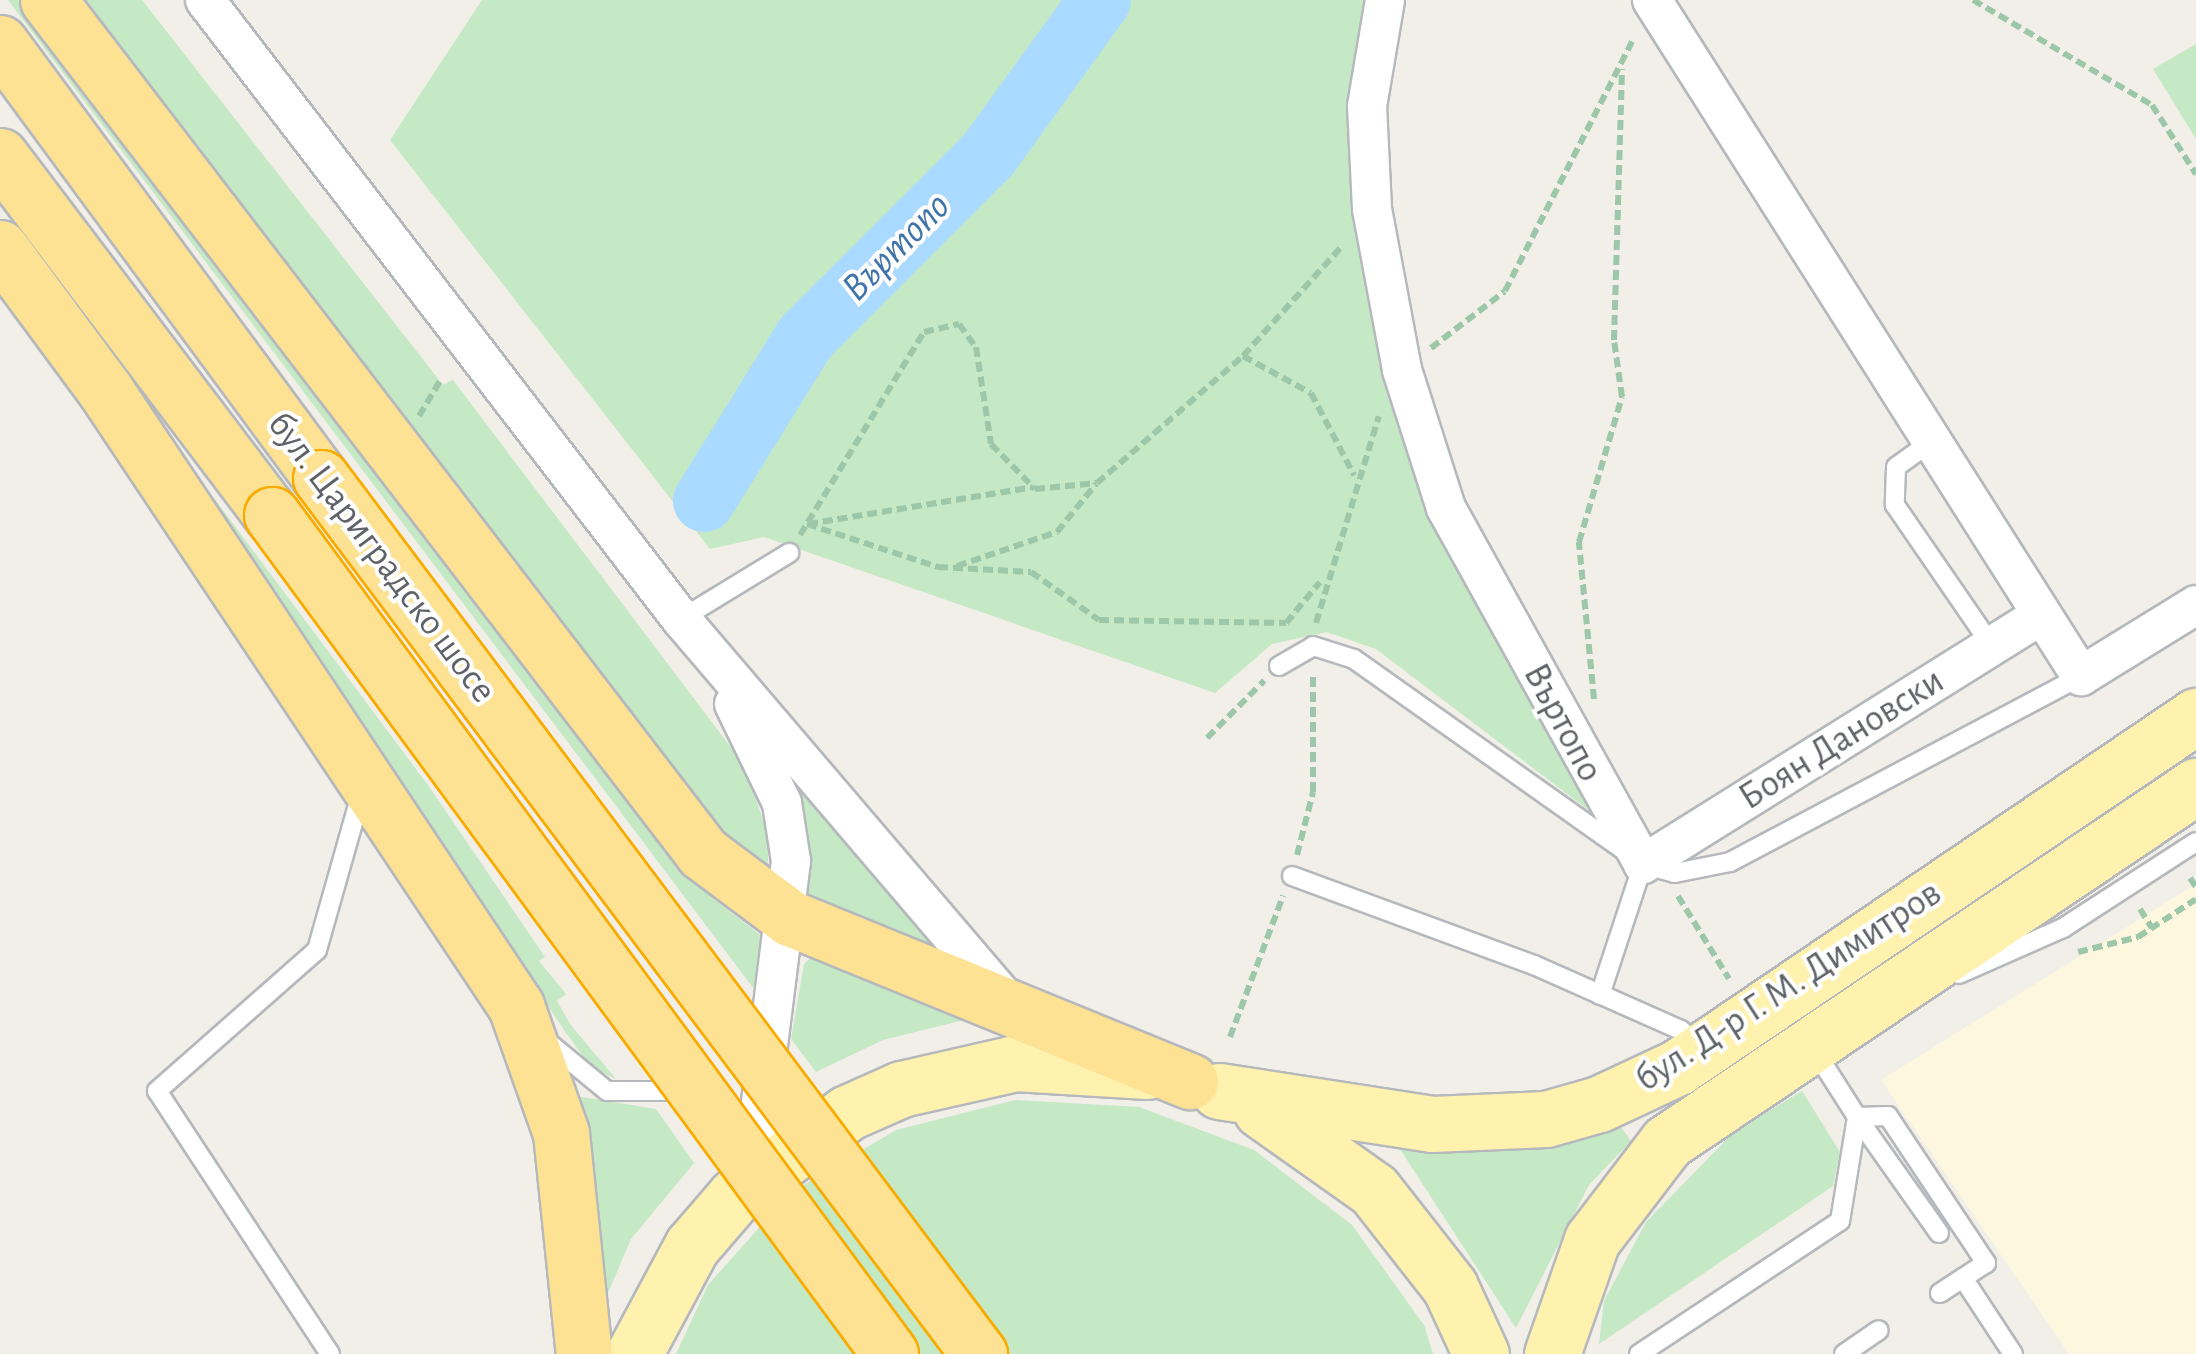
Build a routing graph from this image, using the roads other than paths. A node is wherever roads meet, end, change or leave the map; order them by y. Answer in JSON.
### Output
{"nodes":[{"id":1,"x":48,"y":0,"type":"edge"},
{"id":2,"x":206,"y":0,"type":"edge"},
{"id":3,"x":1385,"y":0,"type":"edge"},
{"id":4,"x":1647,"y":8,"type":"edge"},
{"id":5,"x":0,"y":43,"type":"edge"},
{"id":6,"x":0,"y":156,"type":"edge"},
{"id":7,"x":0,"y":248,"type":"edge"},
{"id":8,"x":1932,"y":442,"type":"junction"},
{"id":9,"x":790,"y":552,"type":"dead end"},
{"id":10,"x":2196,"y":605,"type":"edge"},
{"id":11,"x":2042,"y":615,"type":"junction"},
{"id":12,"x":692,"y":632,"type":"junction"},
{"id":13,"x":1992,"y":646,"type":"junction"},
{"id":14,"x":1279,"y":666,"type":"road end"},
{"id":15,"x":2081,"y":676,"type":"junction"},
{"id":16,"x":2196,"y":716,"type":"edge"},
{"id":17,"x":364,"y":774,"type":"junction"},
{"id":18,"x":2196,"y":786,"type":"edge"},
{"id":19,"x":2196,"y":842,"type":"edge"},
{"id":20,"x":1652,"y":866,"type":"junction"},
{"id":21,"x":1292,"y":876,"type":"road end"},
{"id":22,"x":790,"y":918,"type":"junction"},
{"id":23,"x":1600,"y":995,"type":"junction"},
{"id":24,"x":1010,"y":1004,"type":"junction"},
{"id":25,"x":516,"y":1006,"type":"junction"},
{"id":26,"x":1863,"y":1006,"type":"junction"},
{"id":27,"x":1810,"y":1043,"type":"junction"},
{"id":28,"x":1702,"y":1050,"type":"junction"},
{"id":29,"x":1204,"y":1086,"type":"junction"},
{"id":30,"x":741,"y":1104,"type":"junction"},
{"id":31,"x":1857,"y":1117,"type":"junction"},
{"id":32,"x":751,"y":1180,"type":"junction"},
{"id":33,"x":1939,"y":1233,"type":"dead end"},
{"id":34,"x":1963,"y":1278,"type":"junction"},
{"id":35,"x":1940,"y":1293,"type":"dead end"},
{"id":36,"x":1879,"y":1330,"type":"dead end"},
{"id":37,"x":330,"y":1354,"type":"edge"},
{"id":38,"x":584,"y":1354,"type":"edge"},
{"id":39,"x":634,"y":1354,"type":"edge"},
{"id":40,"x":890,"y":1354,"type":"edge"},
{"id":41,"x":978,"y":1354,"type":"edge"},
{"id":42,"x":1481,"y":1354,"type":"edge"},
{"id":43,"x":1552,"y":1354,"type":"edge"},
{"id":44,"x":1639,"y":1354,"type":"edge"},
{"id":45,"x":1844,"y":1354,"type":"edge"},
{"id":46,"x":2014,"y":1354,"type":"edge"}],
"edges":[{"from":1,"to":22,"type":"highway"},
{"from":2,"to":12,"type":"street"},
{"from":3,"to":20,"type":"street","name":"Въртопо"},
{"from":4,"to":8,"type":"street"},
{"from":5,"to":41,"type":"highway","name":"бул. Цариградско шосе","bridge":true},
{"from":6,"to":40,"type":"highway","name":"бул. Цариградско шосе","bridge":true},
{"from":7,"to":17,"type":"highway"},
{"from":8,"to":11,"type":"street"},
{"from":8,"to":13,"type":"lane"},
{"from":9,"to":12,"type":"lane"},
{"from":10,"to":15,"type":"street"},
{"from":11,"to":13,"type":"street","name":"Боян Дановски"},
{"from":11,"to":15,"type":"street"},
{"from":12,"to":22,"type":"street"},
{"from":12,"to":24,"type":"street"},
{"from":13,"to":20,"type":"street","name":"Боян Дановски"},
{"from":14,"to":20,"type":"lane"},
{"from":15,"to":20,"type":"lane"},
{"from":16,"to":28,"type":"main road","name":"бул. Д-р Г. М. Димитров"},
{"from":17,"to":25,"type":"highway"},
{"from":17,"to":37,"type":"lane"},
{"from":18,"to":26,"type":"main road","name":"бул. Д-р Г. М. Димитров"},
{"from":19,"to":26,"type":"lane"},
{"from":20,"to":23,"type":"lane"},
{"from":21,"to":23,"type":"lane"},
{"from":22,"to":24,"type":"highway"},
{"from":22,"to":30,"type":"street"},
{"from":23,"to":28,"type":"lane"},
{"from":24,"to":29,"type":"highway"},
{"from":25,"to":30,"type":"lane"},
{"from":25,"to":38,"type":"highway"},
{"from":26,"to":27,"type":"main road","name":"бул. Д-р Г. М. Димитров"},
{"from":27,"to":31,"type":"lane"},
{"from":27,"to":43,"type":"main road","name":"бул. Д-р Г. М. Димитров"},
{"from":28,"to":29,"type":"main road","name":"бул. Д-р Г. М. Димитров"},
{"from":29,"to":32,"type":"main road","name":"бул. Д-р Г. М. Димитров"},
{"from":29,"to":42,"type":"main road"},
{"from":30,"to":32,"type":"street"},
{"from":31,"to":33,"type":"lane"},
{"from":31,"to":34,"type":"lane"},
{"from":31,"to":44,"type":"lane"},
{"from":32,"to":39,"type":"main road","name":"бул. Д-р Г. М. Димитров"},
{"from":34,"to":35,"type":"lane"},
{"from":34,"to":46,"type":"lane"},
{"from":36,"to":45,"type":"lane"}]}
